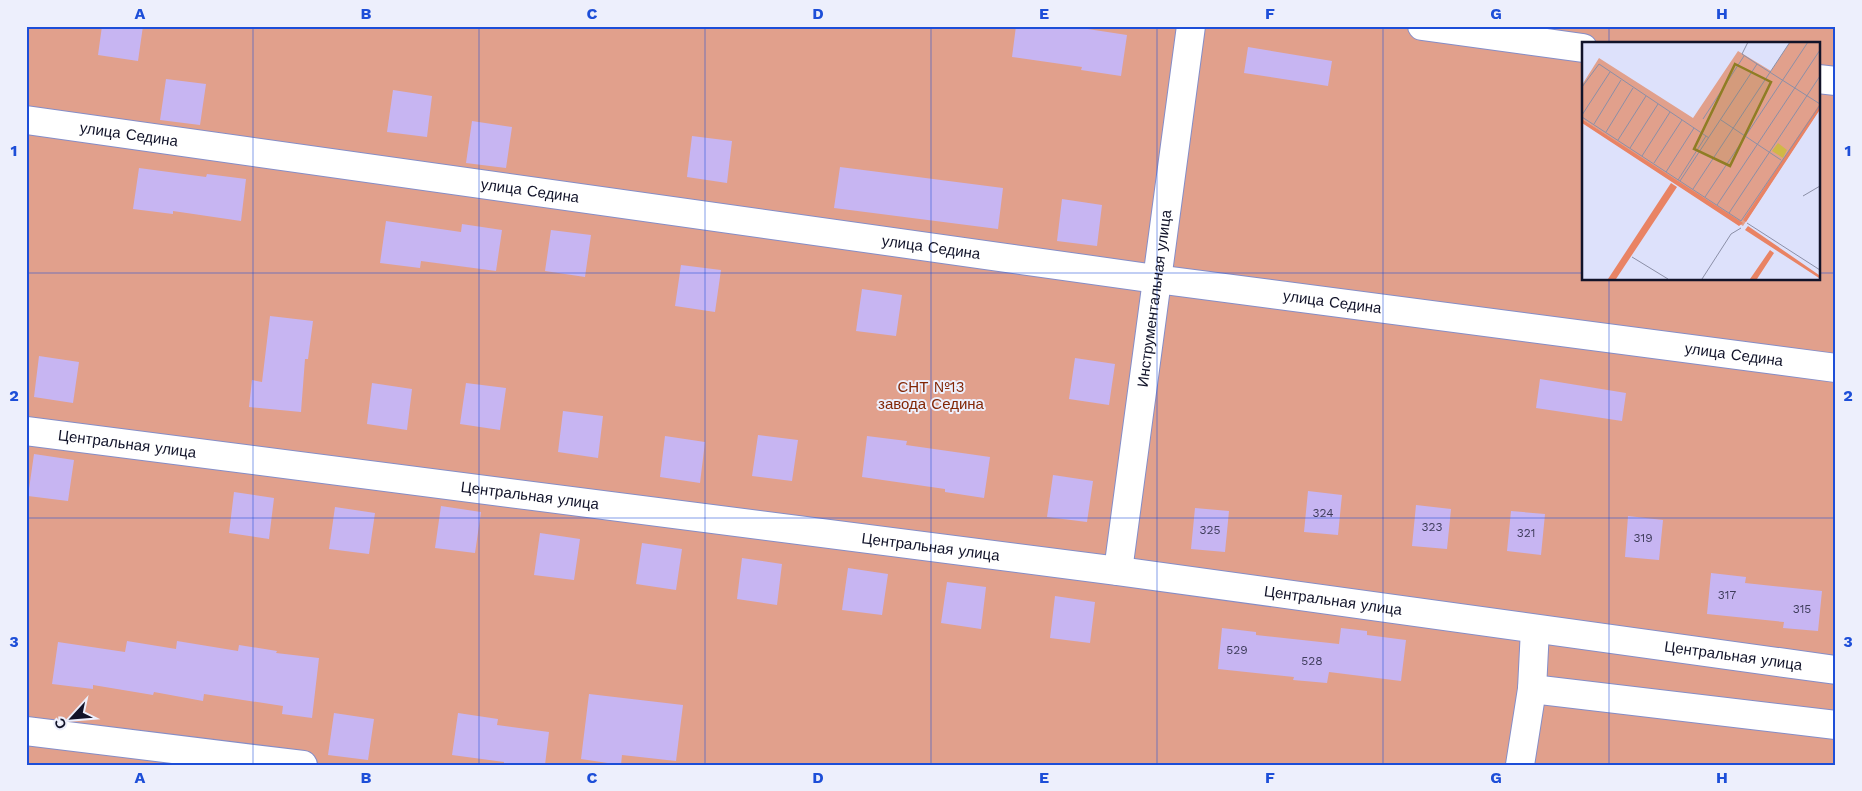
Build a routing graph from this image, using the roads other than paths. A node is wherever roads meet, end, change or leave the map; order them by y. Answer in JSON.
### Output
{"nodes":[{"id":1,"x":1191,"y":26,"type":"edge"},
{"id":2,"x":1422,"y":26,"type":"edge"},
{"id":3,"x":1582,"y":48,"type":"edge"},
{"id":4,"x":1820,"y":79,"type":"edge"},
{"id":5,"x":1836,"y":81,"type":"edge"},
{"id":6,"x":26,"y":120,"type":"edge"},
{"id":7,"x":1156,"y":279,"type":"junction"},
{"id":8,"x":1836,"y":368,"type":"edge"},
{"id":9,"x":26,"y":431,"type":"edge"},
{"id":10,"x":1118,"y":570,"type":"junction"},
{"id":11,"x":1535,"y":629,"type":"junction"},
{"id":12,"x":1836,"y":670,"type":"edge"},
{"id":13,"x":1532,"y":689,"type":"junction"},
{"id":14,"x":1836,"y":725,"type":"edge"},
{"id":15,"x":26,"y":731,"type":"edge"},
{"id":16,"x":303,"y":765,"type":"edge"},
{"id":17,"x":1520,"y":765,"type":"edge"}],
"edges":[{"from":1,"to":7,"type":"street","name":"Инструментальная улица"},
{"from":2,"to":3,"type":"street"},
{"from":4,"to":5,"type":"street"},
{"from":6,"to":7,"type":"street","name":"улица Седина"},
{"from":7,"to":8,"type":"street","name":"улица Седина"},
{"from":7,"to":10,"type":"street","name":"Инструментальная улица"},
{"from":9,"to":10,"type":"street","name":"Центральная улица"},
{"from":10,"to":11,"type":"street","name":"Центральная улица"},
{"from":11,"to":12,"type":"street","name":"Центральная улица"},
{"from":11,"to":13,"type":"street"},
{"from":13,"to":14,"type":"street"},
{"from":13,"to":17,"type":"street"},
{"from":15,"to":16,"type":"street"}]}
